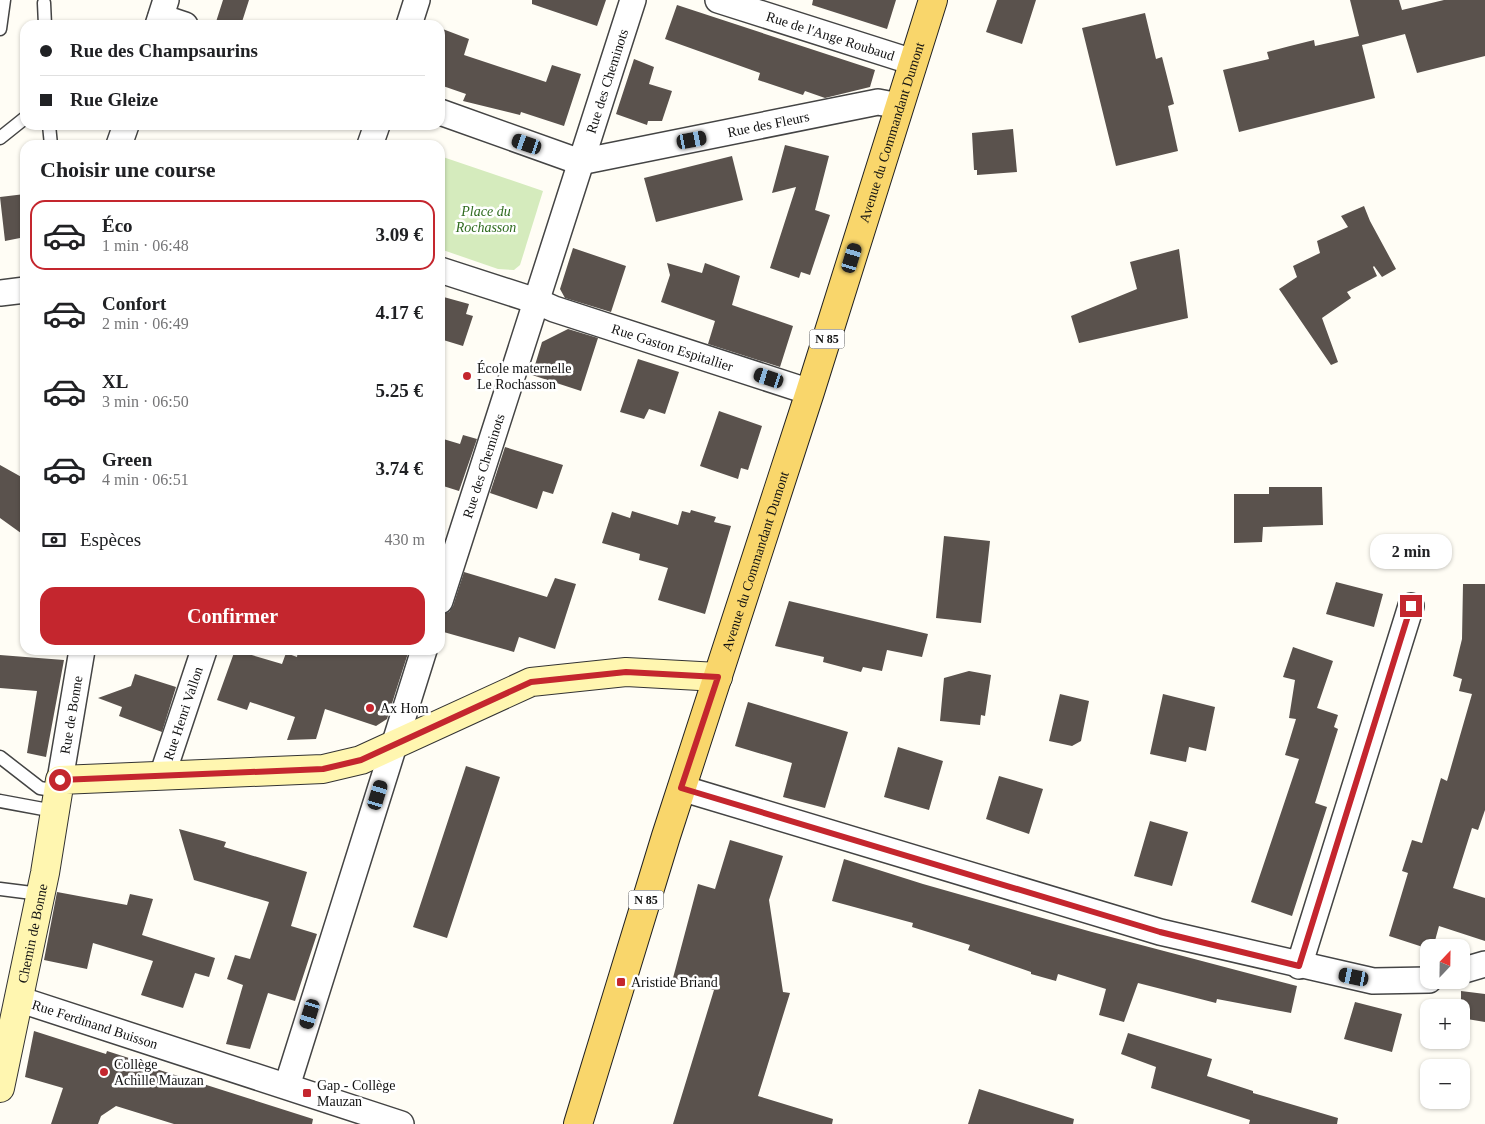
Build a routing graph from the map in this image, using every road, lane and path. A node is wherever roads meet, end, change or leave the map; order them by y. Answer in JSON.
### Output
{"nodes":[{"id":1,"x":4,"y":0,"type":"edge"},
{"id":2,"x":416,"y":0,"type":"edge"},
{"id":3,"x":633,"y":0,"type":"edge"},
{"id":4,"x":718,"y":0,"type":"edge"},
{"id":5,"x":933,"y":0,"type":"edge"},
{"id":6,"x":44,"y":3,"type":"dead end"},
{"id":7,"x":162,"y":14,"type":"edge"},
{"id":8,"x":45,"y":20,"type":"edge"},
{"id":9,"x":175,"y":20,"type":"edge"},
{"id":10,"x":410,"y":20,"type":"edge"},
{"id":11,"x":0,"y":29,"type":"edge"},
{"id":12,"x":913,"y":62,"type":"junction"},
{"id":13,"x":899,"y":106,"type":"junction"},
{"id":14,"x":445,"y":114,"type":"edge"},
{"id":15,"x":20,"y":122,"type":"edge"},
{"id":16,"x":0,"y":138,"type":"edge"},
{"id":17,"x":580,"y":162,"type":"junction"},
{"id":18,"x":445,"y":272,"type":"edge"},
{"id":19,"x":20,"y":291,"type":"edge"},
{"id":20,"x":0,"y":293,"type":"edge"},
{"id":21,"x":536,"y":301,"type":"junction"},
{"id":22,"x":810,"y":392,"type":"junction"},
{"id":23,"x":445,"y":585,"type":"edge"},
{"id":24,"x":1411,"y":606,"type":"dead end"},
{"id":25,"x":81,"y":655,"type":"edge"},
{"id":26,"x":202,"y":655,"type":"edge"},
{"id":27,"x":422,"y":655,"type":"edge"},
{"id":28,"x":718,"y":677,"type":"junction"},
{"id":29,"x":394,"y":746,"type":"junction"},
{"id":30,"x":0,"y":757,"type":"edge"},
{"id":31,"x":162,"y":776,"type":"junction"},
{"id":32,"x":681,"y":788,"type":"junction"},
{"id":33,"x":58,"y":794,"type":"junction"},
{"id":34,"x":0,"y":801,"type":"edge"},
{"id":35,"x":0,"y":888,"type":"edge"},
{"id":36,"x":40,"y":894,"type":"junction"},
{"id":37,"x":1485,"y":964,"type":"edge"},
{"id":38,"x":1299,"y":966,"type":"junction"},
{"id":39,"x":1470,"y":968,"type":"edge"},
{"id":40,"x":1420,"y":980,"type":"edge"},
{"id":41,"x":18,"y":999,"type":"junction"},
{"id":42,"x":287,"y":1086,"type":"junction"},
{"id":43,"x":0,"y":1088,"type":"edge"},
{"id":44,"x":401,"y":1124,"type":"edge"},
{"id":45,"x":578,"y":1124,"type":"edge"}],
"edges":[{"from":1,"to":11,"type":"lane"},
{"from":2,"to":10,"type":"street"},
{"from":3,"to":17,"type":"street","name":"Rue des Cheminots"},
{"from":4,"to":12,"type":"street","name":"Rue de l'Ange Roubaud"},
{"from":5,"to":12,"type":"main road","name":"Avenue du Commandant Dumont","number":"N 85"},
{"from":6,"to":8,"type":"lane"},
{"from":7,"to":9,"type":"street"},
{"from":12,"to":13,"type":"main road","name":"Avenue du Commandant Dumont","number":"N 85"},
{"from":13,"to":17,"type":"street","name":"Rue des Fleurs"},
{"from":13,"to":22,"type":"main road","name":"Avenue du Commandant Dumont","number":"N 85"},
{"from":14,"to":17,"type":"street"},
{"from":15,"to":16,"type":"lane"},
{"from":17,"to":21,"type":"street"},
{"from":18,"to":21,"type":"street"},
{"from":19,"to":20,"type":"street"},
{"from":21,"to":22,"type":"street","name":"Rue Gaston Espitallier"},
{"from":21,"to":23,"type":"street","name":"Rue des Cheminots"},
{"from":22,"to":28,"type":"main road","name":"Avenue du Commandant Dumont","number":"N 85"},
{"from":24,"to":38,"type":"street"},
{"from":25,"to":33,"type":"street","name":"Rue de Bonne"},
{"from":26,"to":31,"type":"street","name":"Rue Henri Vallon"},
{"from":27,"to":29,"type":"street"},
{"from":28,"to":29,"type":"main road"},
{"from":28,"to":32,"type":"main road","name":"Avenue du Commandant Dumont","number":"N 85"},
{"from":29,"to":31,"type":"main road"},
{"from":29,"to":42,"type":"street"},
{"from":30,"to":33,"type":"lane"},
{"from":31,"to":33,"type":"main road"},
{"from":32,"to":38,"type":"street"},
{"from":32,"to":45,"type":"main road","name":"Avenue du Commandant Dumont","number":"N 85"},
{"from":33,"to":34,"type":"lane"},
{"from":33,"to":36,"type":"main road","name":"Chemin de Bonne"},
{"from":35,"to":36,"type":"lane"},
{"from":36,"to":41,"type":"main road","name":"Chemin de Bonne"},
{"from":37,"to":39,"type":"street"},
{"from":38,"to":40,"type":"street"},
{"from":41,"to":42,"type":"street","name":"Rue Ferdinand Buisson"},
{"from":41,"to":43,"type":"main road","name":"Chemin de Bonne"},
{"from":42,"to":44,"type":"street","name":"Rue Ferdinand Buisson"}]}
